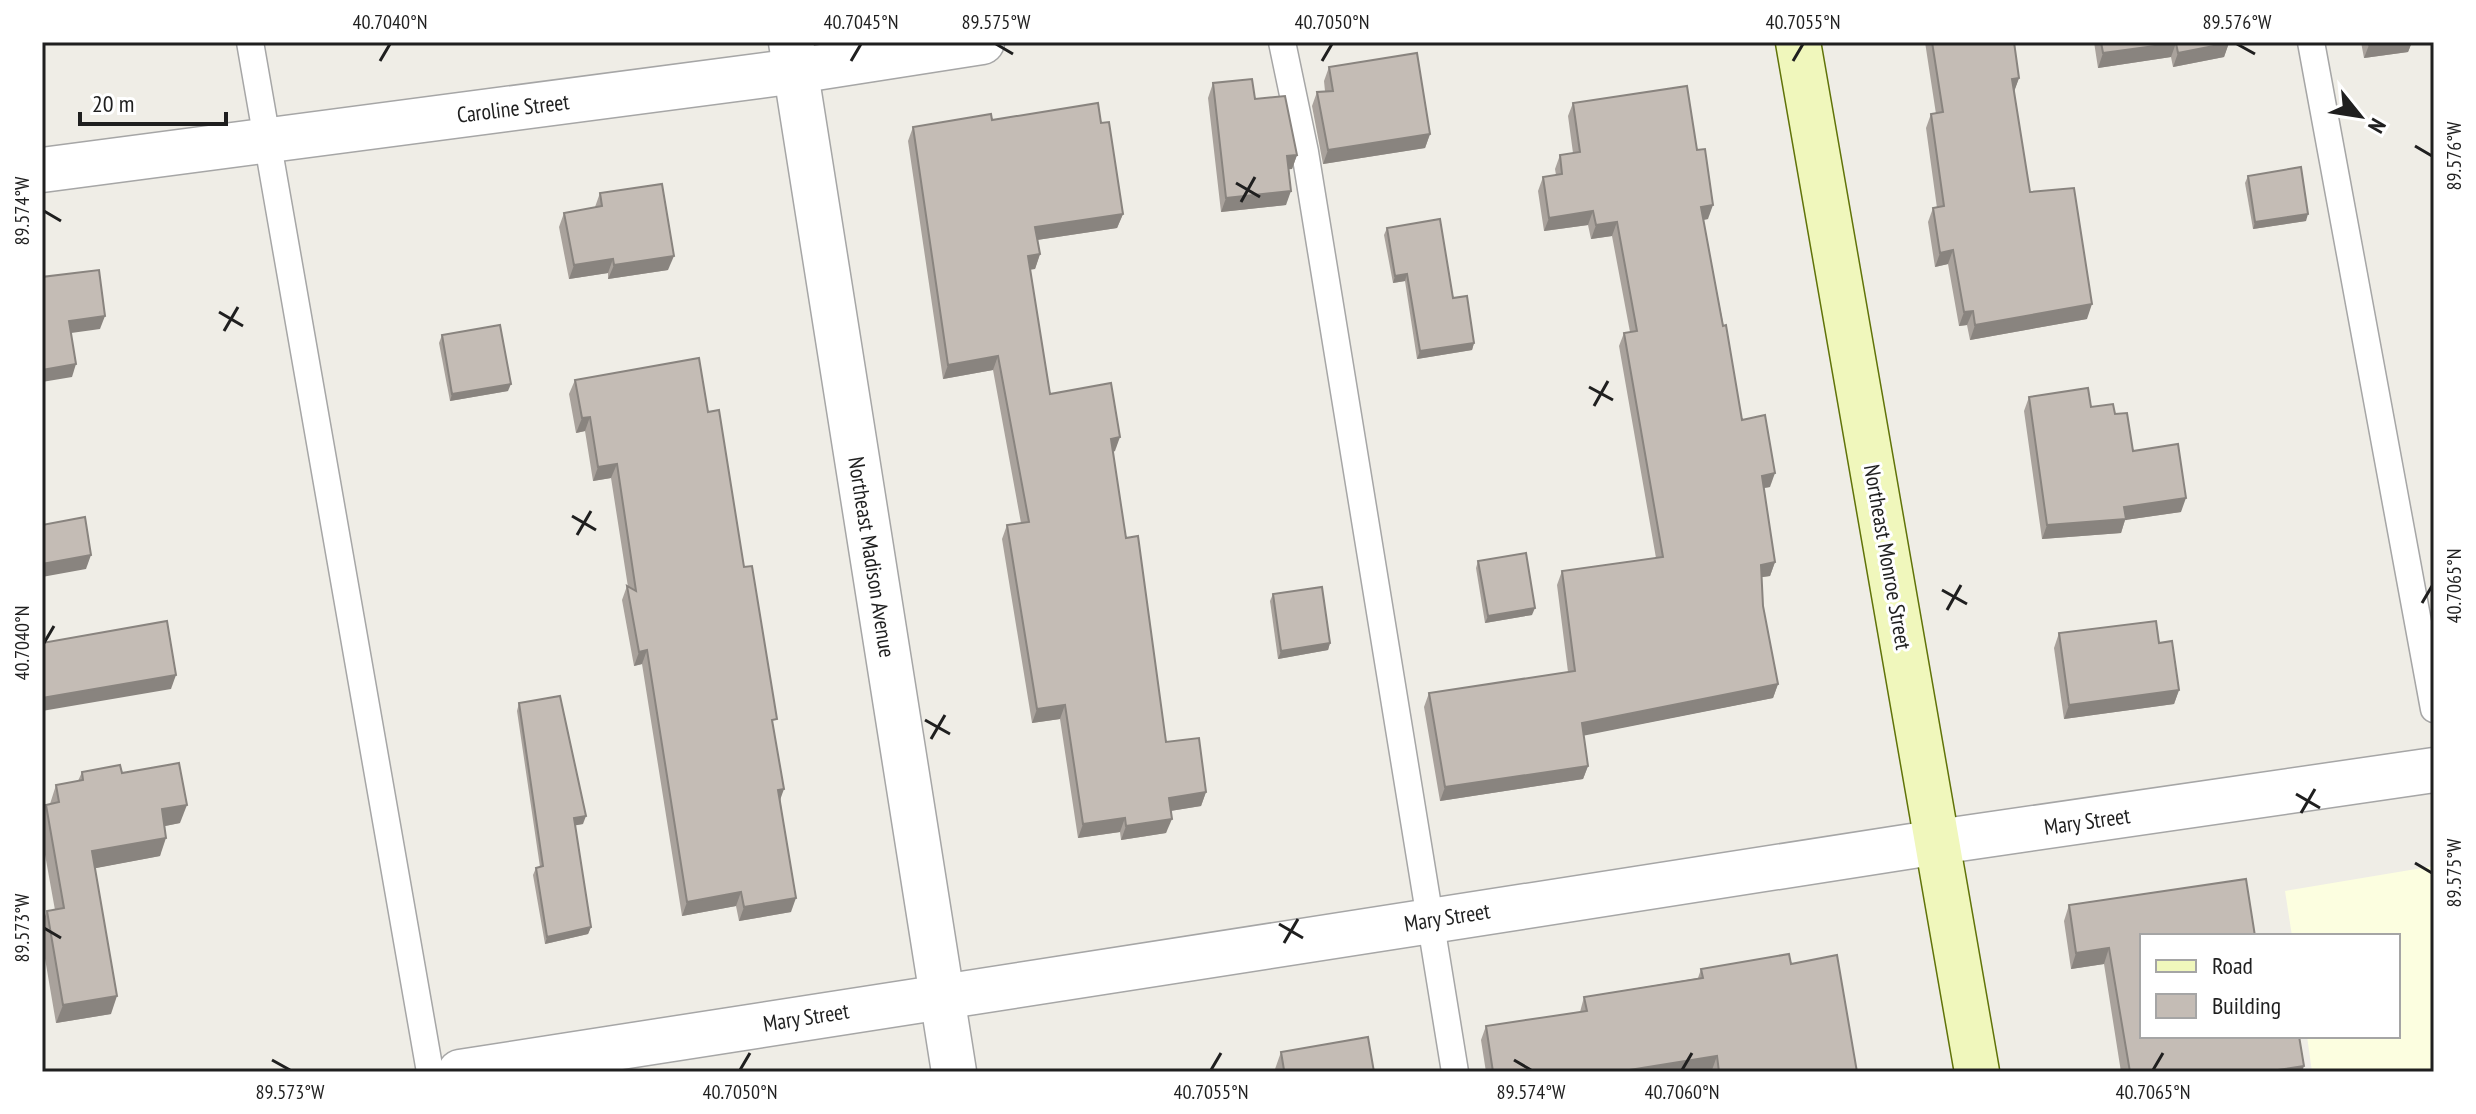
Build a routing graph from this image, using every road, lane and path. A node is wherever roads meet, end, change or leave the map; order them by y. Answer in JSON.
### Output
{"nodes":[{"id":1,"x":250,"y":42,"type":"edge"},
{"id":2,"x":982,"y":42,"type":"edge"},
{"id":3,"x":1282,"y":42,"type":"edge"},
{"id":4,"x":1798,"y":42,"type":"edge"},
{"id":5,"x":2311,"y":42,"type":"edge"},
{"id":6,"x":794,"y":57,"type":"edge"},
{"id":7,"x":266,"y":141,"type":"junction"},
{"id":8,"x":42,"y":170,"type":"edge"},
{"id":9,"x":2434,"y":709,"type":"edge"},
{"id":10,"x":2434,"y":770,"type":"edge"},
{"id":11,"x":1938,"y":842,"type":"junction"},
{"id":12,"x":1429,"y":920,"type":"junction"},
{"id":13,"x":941,"y":995,"type":"junction"},
{"id":14,"x":430,"y":1072,"type":"edge"},
{"id":15,"x":460,"y":1072,"type":"edge"},
{"id":16,"x":954,"y":1072,"type":"edge"},
{"id":17,"x":1455,"y":1072,"type":"edge"},
{"id":18,"x":1977,"y":1072,"type":"edge"}],
"edges":[{"from":1,"to":7,"type":"lane"},
{"from":2,"to":6,"type":"street","name":"Caroline Street"},
{"from":3,"to":12,"type":"lane"},
{"from":4,"to":11,"type":"street","name":"Northeast Monroe Street"},
{"from":5,"to":9,"type":"lane"},
{"from":6,"to":7,"type":"street","name":"Caroline Street"},
{"from":6,"to":13,"type":"street","name":"Northeast Madison Avenue"},
{"from":7,"to":8,"type":"street","name":"Caroline Street"},
{"from":7,"to":14,"type":"lane"},
{"from":10,"to":11,"type":"street","name":"Mary Street"},
{"from":11,"to":12,"type":"street","name":"Mary Street"},
{"from":11,"to":18,"type":"street","name":"Northeast Monroe Street"},
{"from":12,"to":13,"type":"street","name":"Mary Street"},
{"from":12,"to":17,"type":"lane"},
{"from":13,"to":15,"type":"street","name":"Mary Street"},
{"from":13,"to":16,"type":"street","name":"Northeast Madison Avenue"}]}
